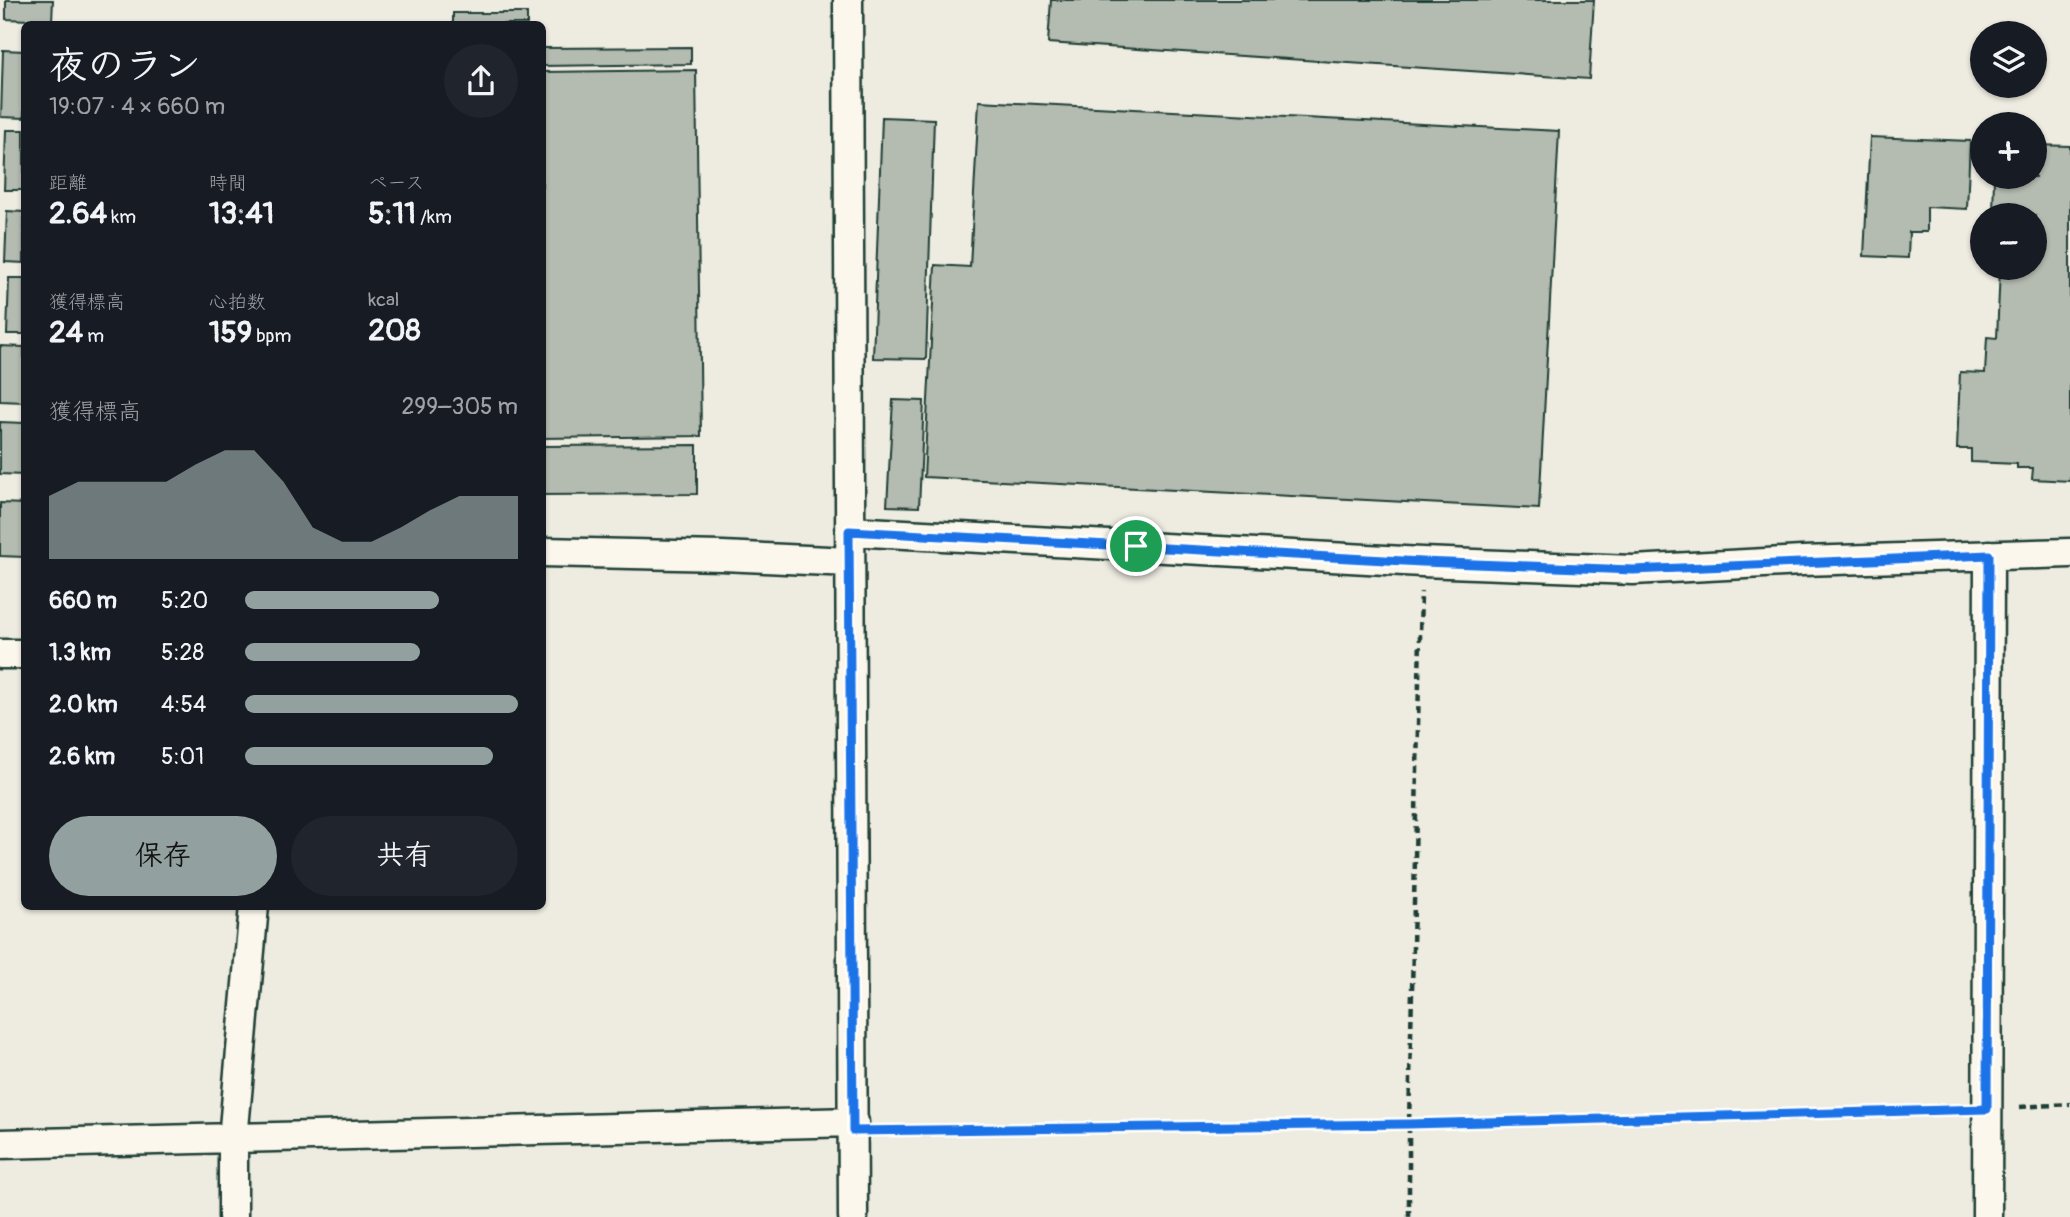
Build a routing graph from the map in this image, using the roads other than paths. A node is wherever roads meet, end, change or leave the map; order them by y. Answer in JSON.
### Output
{"nodes":[{"id":1,"x":848,"y":0,"type":"edge"},
{"id":2,"x":849,"y":531,"type":"junction"},
{"id":3,"x":546,"y":552,"type":"edge"},
{"id":4,"x":2070,"y":553,"type":"edge"},
{"id":5,"x":1989,"y":555,"type":"junction"},
{"id":6,"x":850,"y":562,"type":"junction"},
{"id":7,"x":0,"y":654,"type":"edge"},
{"id":8,"x":21,"y":654,"type":"edge"},
{"id":9,"x":254,"y":910,"type":"edge"},
{"id":10,"x":854,"y":1127,"type":"junction"},
{"id":11,"x":233,"y":1139,"type":"junction"},
{"id":12,"x":0,"y":1144,"type":"edge"},
{"id":13,"x":233,"y":1217,"type":"edge"},
{"id":14,"x":853,"y":1217,"type":"edge"},
{"id":15,"x":1987,"y":1217,"type":"edge"}],
"edges":[{"from":1,"to":2,"type":"street"},
{"from":2,"to":5,"type":"street"},
{"from":2,"to":6,"type":"street"},
{"from":3,"to":6,"type":"street"},
{"from":4,"to":5,"type":"street"},
{"from":5,"to":15,"type":"street"},
{"from":6,"to":10,"type":"street"},
{"from":7,"to":8,"type":"street"},
{"from":9,"to":11,"type":"street"},
{"from":10,"to":11,"type":"street"},
{"from":10,"to":14,"type":"street"},
{"from":11,"to":12,"type":"street"},
{"from":11,"to":13,"type":"street"}]}
